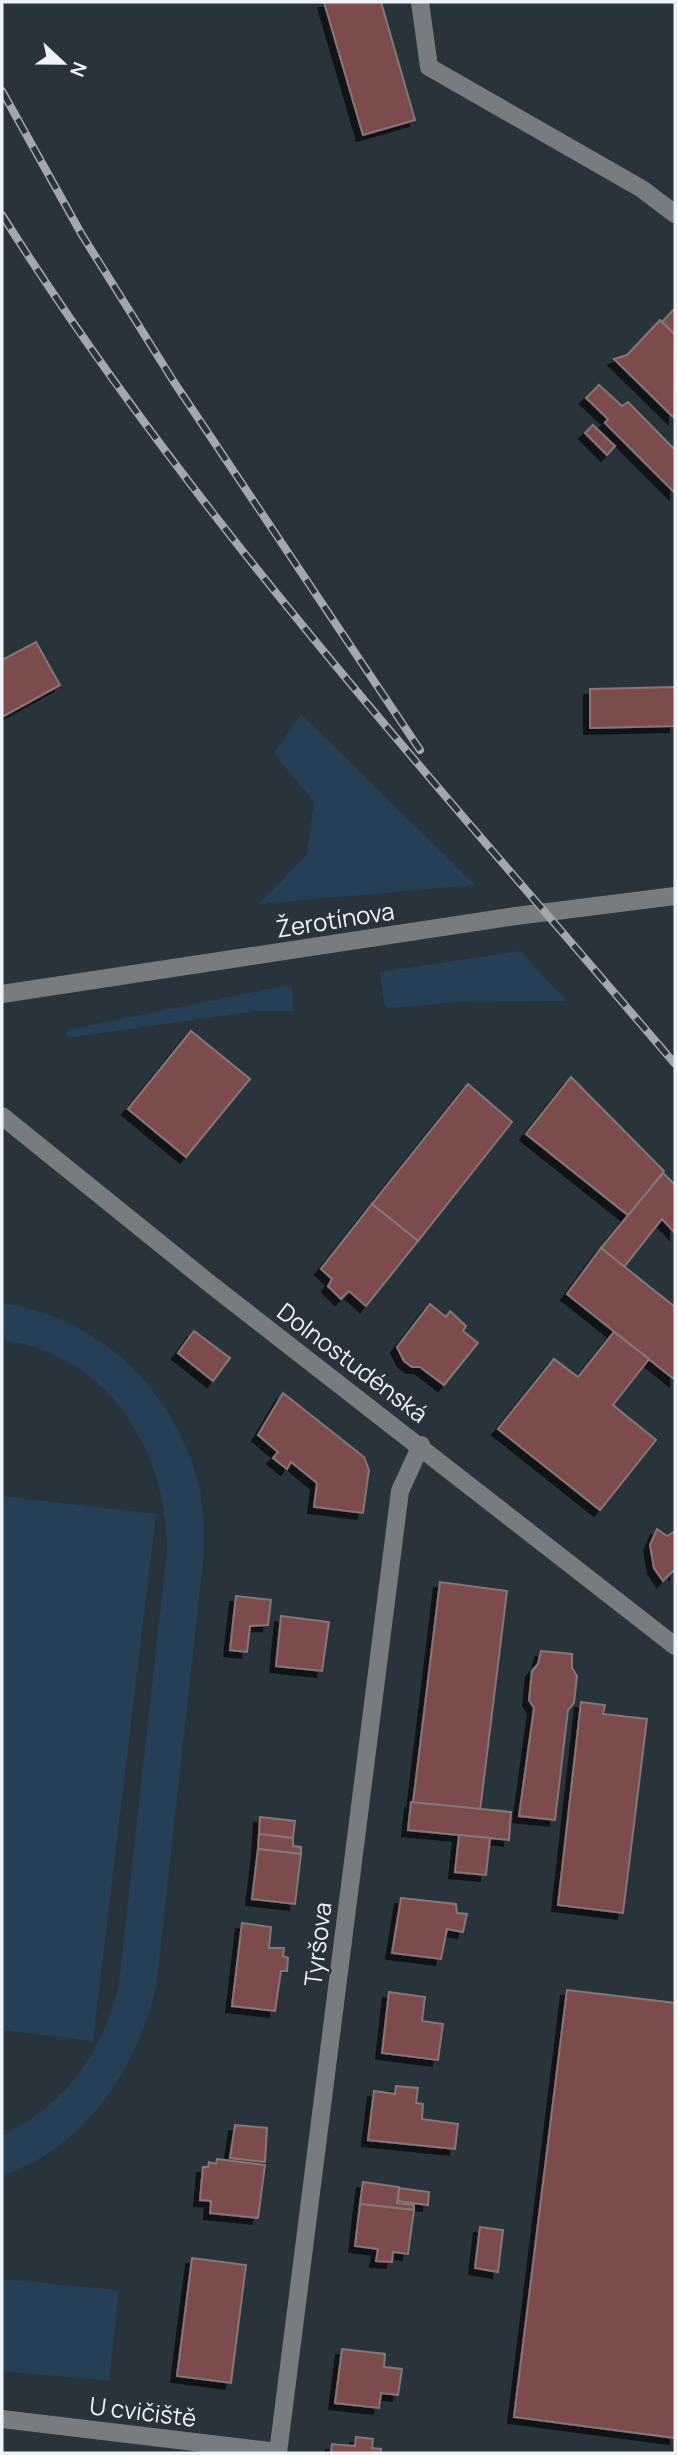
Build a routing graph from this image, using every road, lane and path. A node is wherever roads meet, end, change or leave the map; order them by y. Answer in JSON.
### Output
{"nodes":[{"id":1,"x":420,"y":2,"type":"edge"},
{"id":2,"x":675,"y":214,"type":"edge"},
{"id":3,"x":675,"y":896,"type":"edge"},
{"id":4,"x":2,"y":994,"type":"edge"},
{"id":5,"x":2,"y":1116,"type":"edge"},
{"id":6,"x":421,"y":1445,"type":"junction"},
{"id":7,"x":675,"y":1646,"type":"edge"},
{"id":8,"x":2,"y":2419,"type":"edge"},
{"id":9,"x":278,"y":2453,"type":"edge"}],
"edges":[{"from":1,"to":2,"type":"street"},
{"from":3,"to":4,"type":"street","name":"Žerotínova"},
{"from":5,"to":6,"type":"street","name":"Dolnostudénská"},
{"from":6,"to":7,"type":"street","name":"Dolnostudénská"},
{"from":6,"to":9,"type":"street","name":"Tyršova"},
{"from":8,"to":9,"type":"street","name":"U cvičiště"}]}
